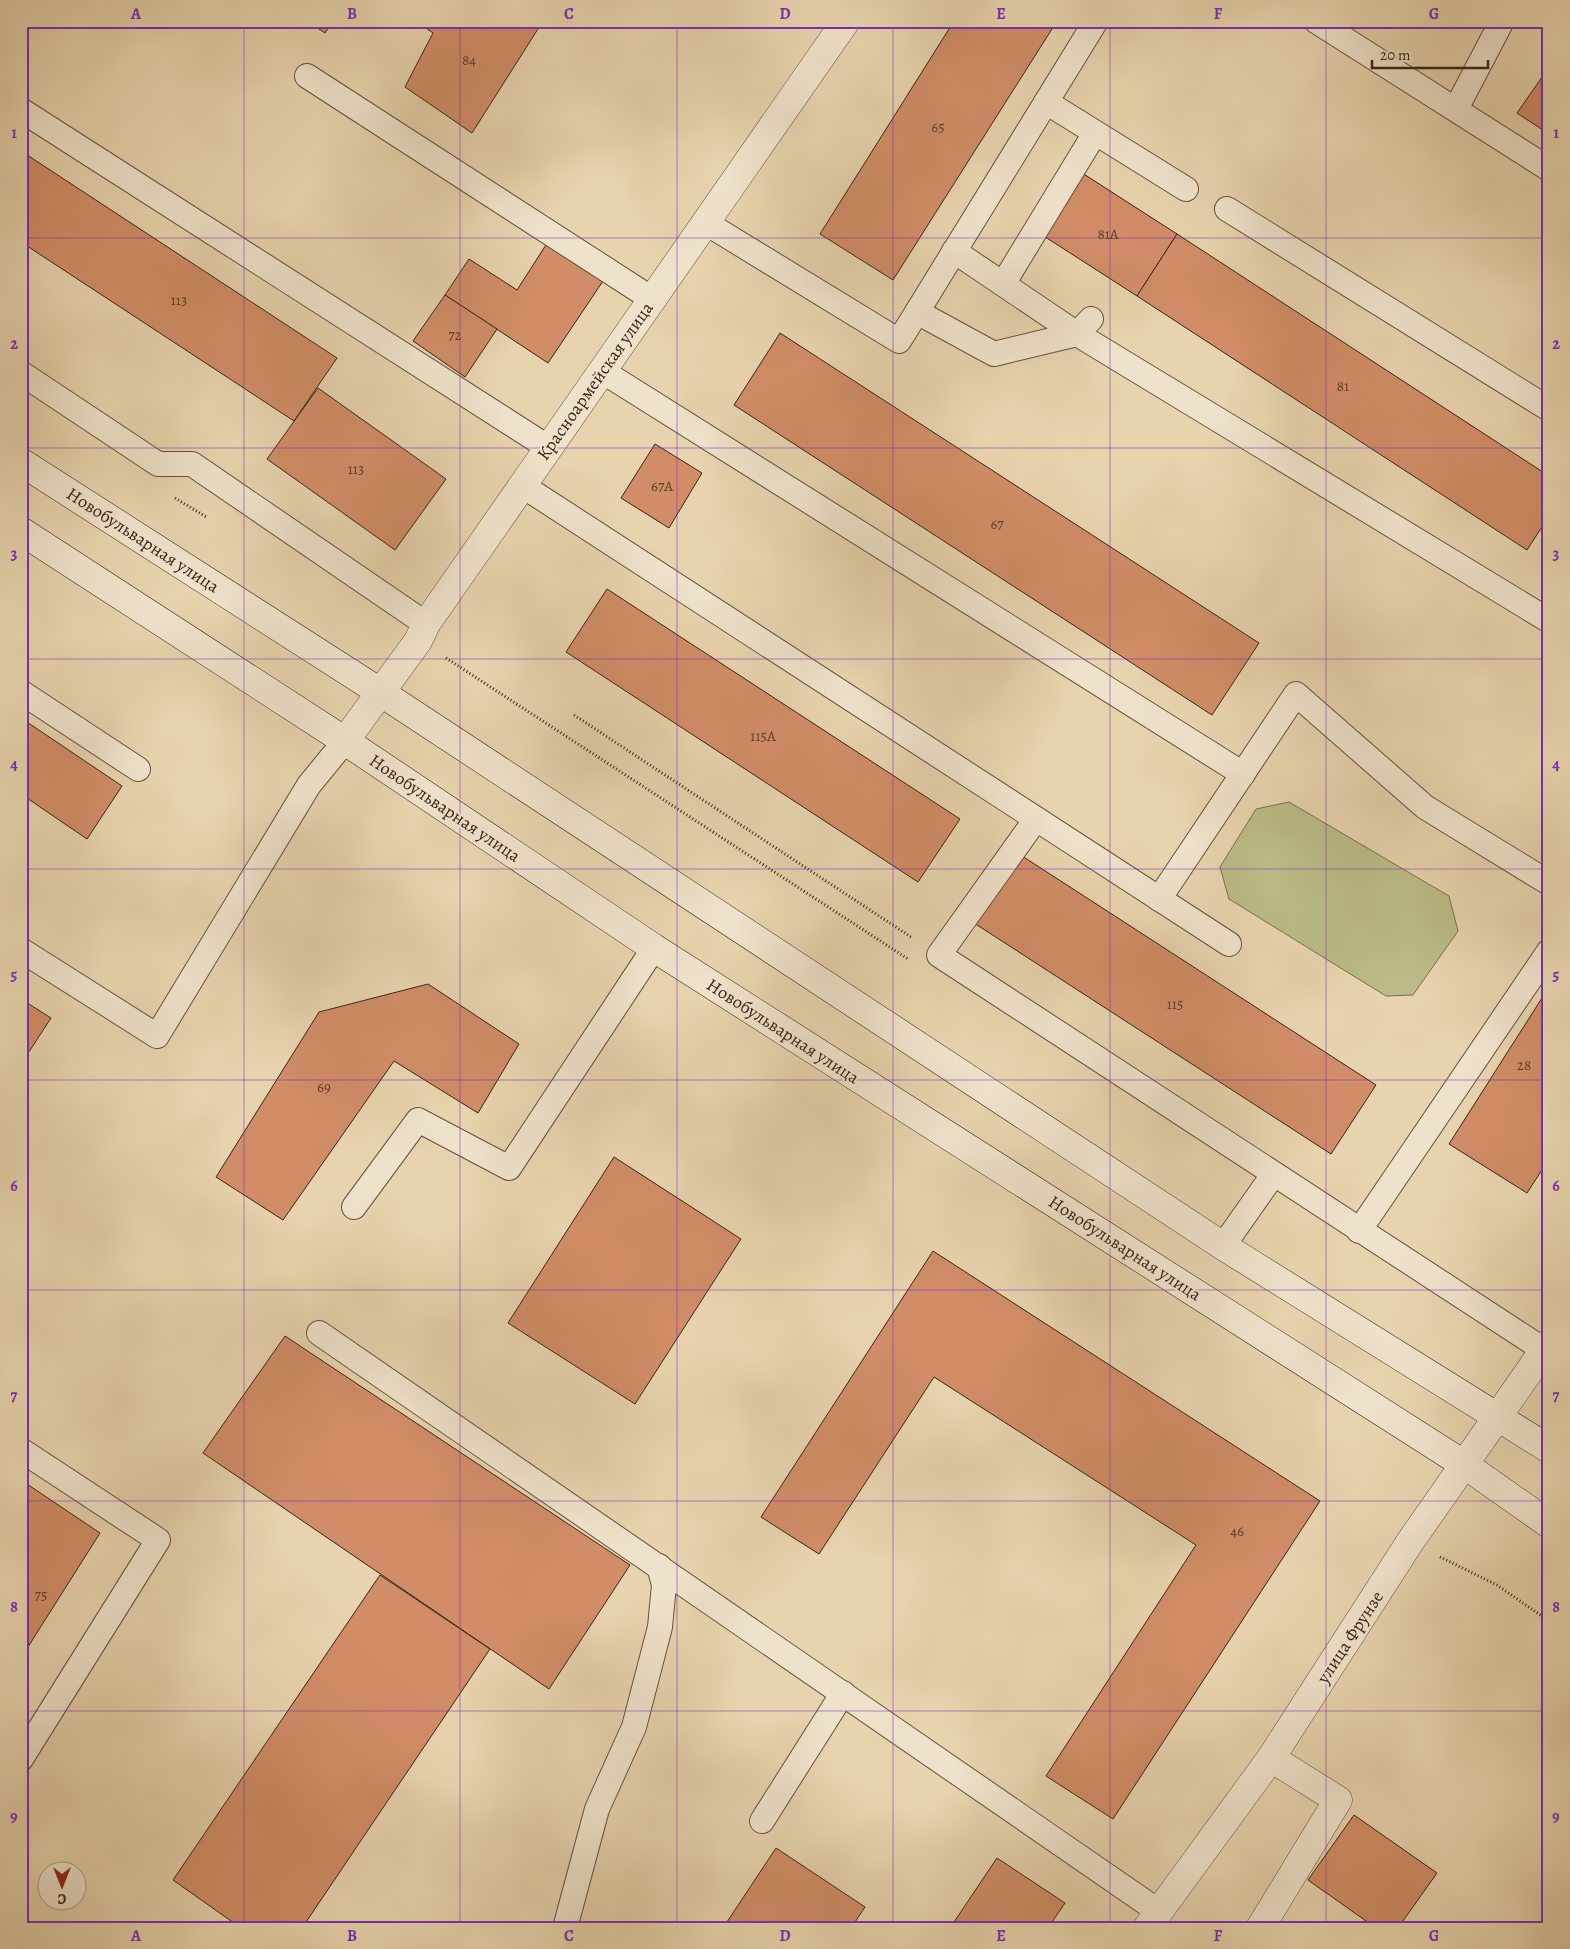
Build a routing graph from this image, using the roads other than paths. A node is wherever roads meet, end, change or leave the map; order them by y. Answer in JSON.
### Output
{"nodes":[{"id":1,"x":846,"y":21,"type":"edge"},
{"id":2,"x":1096,"y":21,"type":"edge"},
{"id":3,"x":1316,"y":21,"type":"edge"},
{"id":4,"x":1502,"y":21,"type":"edge"},
{"id":5,"x":307,"y":76,"type":"dead end"},
{"id":6,"x":1046,"y":102,"type":"junction"},
{"id":7,"x":1456,"y":109,"type":"junction"},
{"id":8,"x":21,"y":110,"type":"edge"},
{"id":9,"x":1095,"y":133,"type":"junction"},
{"id":10,"x":1549,"y":169,"type":"edge"},
{"id":11,"x":1186,"y":189,"type":"dead end"},
{"id":12,"x":1227,"y":209,"type":"dead end"},
{"id":13,"x":706,"y":223,"type":"junction"},
{"id":14,"x":954,"y":251,"type":"junction"},
{"id":15,"x":1003,"y":284,"type":"junction"},
{"id":16,"x":652,"y":299,"type":"junction"},
{"id":17,"x":917,"y":312,"type":"junction"},
{"id":18,"x":1084,"y":327,"type":"junction"},
{"id":19,"x":602,"y":371,"type":"junction"},
{"id":20,"x":21,"y":373,"type":"edge"},
{"id":21,"x":1549,"y":409,"type":"edge"},
{"id":22,"x":549,"y":448,"type":"junction"},
{"id":23,"x":21,"y":462,"type":"edge"},
{"id":24,"x":523,"y":486,"type":"junction"},
{"id":25,"x":21,"y":531,"type":"edge"},
{"id":26,"x":1549,"y":618,"type":"edge"},
{"id":27,"x":422,"y":632,"type":"junction"},
{"id":28,"x":21,"y":692,"type":"edge"},
{"id":29,"x":380,"y":692,"type":"junction"},
{"id":30,"x":345,"y":741,"type":"junction"},
{"id":31,"x":138,"y":769,"type":"dead end"},
{"id":32,"x":1243,"y":774,"type":"junction"},
{"id":33,"x":1036,"y":819,"type":"junction"},
{"id":34,"x":1549,"y":883,"type":"edge"},
{"id":35,"x":1159,"y":899,"type":"junction"},
{"id":36,"x":1229,"y":944,"type":"dead end"},
{"id":37,"x":654,"y":948,"type":"junction"},
{"id":38,"x":21,"y":950,"type":"edge"},
{"id":39,"x":1549,"y":951,"type":"edge"},
{"id":40,"x":1273,"y":1175,"type":"junction"},
{"id":41,"x":354,"y":1208,"type":"dead end"},
{"id":42,"x":1359,"y":1231,"type":"junction"},
{"id":43,"x":1223,"y":1246,"type":"junction"},
{"id":44,"x":319,"y":1333,"type":"dead end"},
{"id":45,"x":1546,"y":1347,"type":"edge"},
{"id":46,"x":1498,"y":1417,"type":"junction"},
{"id":47,"x":1549,"y":1449,"type":"edge"},
{"id":48,"x":21,"y":1450,"type":"edge"},
{"id":49,"x":1465,"y":1465,"type":"junction"},
{"id":50,"x":1549,"y":1524,"type":"edge"},
{"id":51,"x":659,"y":1566,"type":"junction"},
{"id":52,"x":843,"y":1693,"type":"junction"},
{"id":53,"x":1271,"y":1758,"type":"junction"},
{"id":54,"x":21,"y":1759,"type":"edge"},
{"id":55,"x":762,"y":1821,"type":"dead end"},
{"id":56,"x":1153,"y":1919,"type":"edge"},
{"id":57,"x":565,"y":1928,"type":"edge"},
{"id":58,"x":1260,"y":1928,"type":"edge"}],
"edges":[{"from":1,"to":13,"type":"main road","name":"Красноармейская улица"},
{"from":2,"to":6,"type":"lane"},
{"from":3,"to":7,"type":"lane"},
{"from":4,"to":7,"type":"lane"},
{"from":5,"to":16,"type":"lane"},
{"from":6,"to":9,"type":"lane"},
{"from":6,"to":14,"type":"lane"},
{"from":7,"to":10,"type":"lane"},
{"from":8,"to":22,"type":"lane"},
{"from":9,"to":11,"type":"lane"},
{"from":9,"to":15,"type":"lane"},
{"from":12,"to":21,"type":"lane"},
{"from":13,"to":16,"type":"main road","name":"Красноармейская улица"},
{"from":13,"to":17,"type":"lane"},
{"from":14,"to":15,"type":"lane"},
{"from":14,"to":17,"type":"lane"},
{"from":15,"to":18,"type":"lane"},
{"from":16,"to":19,"type":"main road","name":"Красноармейская улица"},
{"from":17,"to":18,"type":"lane"},
{"from":18,"to":26,"type":"lane"},
{"from":19,"to":22,"type":"main road","name":"Красноармейская улица"},
{"from":19,"to":32,"type":"lane"},
{"from":20,"to":27,"type":"lane"},
{"from":22,"to":24,"type":"main road","name":"Красноармейская улица"},
{"from":23,"to":29,"type":"main road","name":"Новобульварная улица"},
{"from":24,"to":27,"type":"main road","name":"Красноармейская улица"},
{"from":24,"to":33,"type":"lane"},
{"from":25,"to":30,"type":"main road","name":"Новобульварная улица"},
{"from":27,"to":29,"type":"main road","name":"Красноармейская улица"},
{"from":28,"to":31,"type":"lane"},
{"from":29,"to":30,"type":"main road","name":"Красноармейская улица"},
{"from":29,"to":43,"type":"main road","name":"Новобульварная улица"},
{"from":30,"to":37,"type":"main road","name":"Новобульварная улица"},
{"from":30,"to":38,"type":"lane"},
{"from":32,"to":34,"type":"lane"},
{"from":32,"to":35,"type":"lane"},
{"from":33,"to":35,"type":"lane"},
{"from":33,"to":40,"type":"lane"},
{"from":35,"to":36,"type":"lane"},
{"from":37,"to":41,"type":"lane"},
{"from":37,"to":49,"type":"main road","name":"Новобульварная улица"},
{"from":39,"to":42,"type":"lane"},
{"from":40,"to":42,"type":"lane"},
{"from":40,"to":43,"type":"lane"},
{"from":42,"to":45,"type":"lane"},
{"from":43,"to":46,"type":"main road","name":"Новобульварная улица"},
{"from":44,"to":51,"type":"lane"},
{"from":45,"to":46,"type":"main road","name":"улица Фрунзе"},
{"from":46,"to":47,"type":"main road","name":"Новобульварная улица"},
{"from":46,"to":49,"type":"main road","name":"улица Фрунзе"},
{"from":48,"to":54,"type":"lane"},
{"from":49,"to":50,"type":"main road","name":"Новобульварная улица"},
{"from":49,"to":53,"type":"main road","name":"улица Фрунзе"},
{"from":51,"to":52,"type":"lane"},
{"from":51,"to":57,"type":"lane"},
{"from":52,"to":55,"type":"lane"},
{"from":52,"to":56,"type":"lane"},
{"from":53,"to":56,"type":"main road","name":"улица Фрунзе"},
{"from":53,"to":58,"type":"main road"}]}
